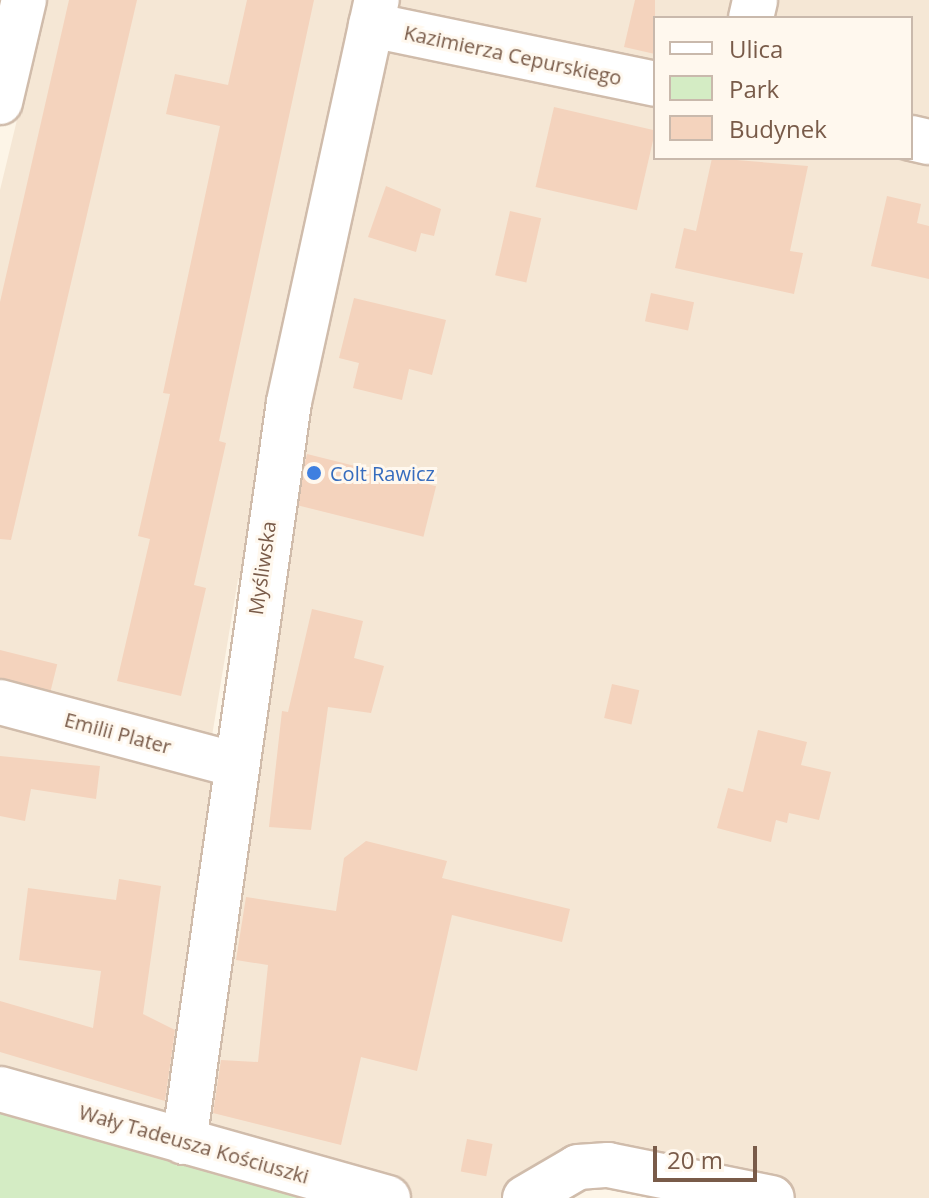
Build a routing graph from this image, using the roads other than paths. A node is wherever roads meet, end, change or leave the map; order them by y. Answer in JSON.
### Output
{"nodes":[{"id":1,"x":24,"y":0,"type":"edge"},
{"id":2,"x":374,"y":12,"type":"edge"},
{"id":3,"x":3,"y":77,"type":"edge"},
{"id":4,"x":653,"y":83,"type":"edge"},
{"id":5,"x":0,"y":702,"type":"edge"},
{"id":6,"x":236,"y":765,"type":"junction"},
{"id":7,"x":0,"y":1089,"type":"edge"},
{"id":8,"x":184,"y":1142,"type":"junction"},
{"id":9,"x":388,"y":1198,"type":"edge"},
{"id":10,"x":525,"y":1198,"type":"edge"},
{"id":11,"x":772,"y":1198,"type":"edge"}],
"edges":[{"from":1,"to":3,"type":"street"},
{"from":2,"to":4,"type":"street","name":"Kazimierza Cepurskiego"},
{"from":2,"to":6,"type":"street","name":"Myśliwska"},
{"from":5,"to":6,"type":"street","name":"Emilii Plater"},
{"from":6,"to":8,"type":"street","name":"Myśliwska"},
{"from":7,"to":8,"type":"street","name":"Wały Tadeusza Kościuszki"},
{"from":8,"to":9,"type":"street","name":"Wały Tadeusza Kościuszki"},
{"from":10,"to":11,"type":"street"}]}
